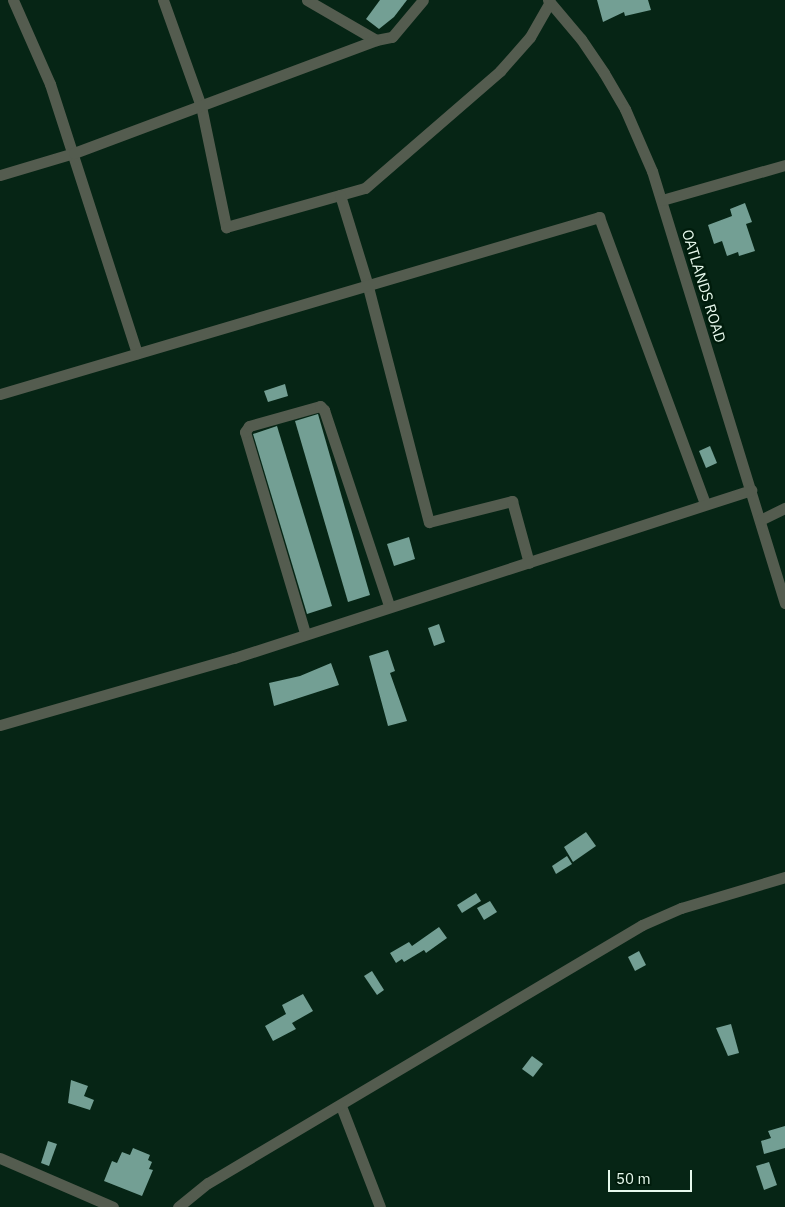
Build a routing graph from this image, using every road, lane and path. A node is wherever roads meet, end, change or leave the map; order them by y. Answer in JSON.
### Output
{"nodes":[{"id":1,"x":12,"y":0,"type":"edge"},
{"id":2,"x":163,"y":0,"type":"edge"},
{"id":3,"x":307,"y":0,"type":"edge"},
{"id":4,"x":423,"y":0,"type":"edge"},
{"id":5,"x":549,"y":1,"type":"edge"},
{"id":6,"x":376,"y":40,"type":"junction"},
{"id":7,"x":201,"y":106,"type":"junction"},
{"id":8,"x":74,"y":153,"type":"junction"},
{"id":9,"x":785,"y":165,"type":"edge"},
{"id":10,"x":0,"y":174,"type":"edge"},
{"id":11,"x":340,"y":195,"type":"junction"},
{"id":12,"x":662,"y":200,"type":"junction"},
{"id":13,"x":366,"y":283,"type":"junction"},
{"id":14,"x":137,"y":353,"type":"junction"},
{"id":15,"x":0,"y":394,"type":"edge"},
{"id":16,"x":751,"y":490,"type":"junction"},
{"id":17,"x":705,"y":504,"type":"junction"},
{"id":18,"x":785,"y":508,"type":"edge"},
{"id":19,"x":760,"y":520,"type":"junction"},
{"id":20,"x":529,"y":563,"type":"junction"},
{"id":21,"x":785,"y":602,"type":"edge"},
{"id":22,"x":389,"y":605,"type":"junction"},
{"id":23,"x":305,"y":633,"type":"junction"},
{"id":24,"x":0,"y":725,"type":"edge"},
{"id":25,"x":785,"y":877,"type":"edge"},
{"id":26,"x":341,"y":1106,"type":"junction"},
{"id":27,"x":0,"y":1158,"type":"edge"},
{"id":28,"x":113,"y":1207,"type":"edge"},
{"id":29,"x":178,"y":1207,"type":"edge"},
{"id":30,"x":380,"y":1207,"type":"edge"}],
"edges":[{"from":1,"to":8,"type":"street"},
{"from":2,"to":7,"type":"street"},
{"from":3,"to":6,"type":"street"},
{"from":4,"to":6,"type":"street"},
{"from":5,"to":11,"type":"street"},
{"from":5,"to":12,"type":"street","name":"OATLANDS ROAD"},
{"from":6,"to":7,"type":"street"},
{"from":7,"to":8,"type":"street"},
{"from":7,"to":11,"type":"street"},
{"from":8,"to":10,"type":"street"},
{"from":8,"to":14,"type":"street"},
{"from":9,"to":12,"type":"street"},
{"from":11,"to":13,"type":"street"},
{"from":12,"to":16,"type":"street","name":"OATLANDS ROAD"},
{"from":13,"to":14,"type":"street"},
{"from":13,"to":17,"type":"street"},
{"from":13,"to":20,"type":"street"},
{"from":14,"to":15,"type":"street"},
{"from":16,"to":17,"type":"street"},
{"from":16,"to":19,"type":"street","name":"OATLANDS ROAD"},
{"from":17,"to":20,"type":"street"},
{"from":18,"to":19,"type":"street"},
{"from":19,"to":21,"type":"street","name":"OATLANDS ROAD"},
{"from":20,"to":22,"type":"street"},
{"from":22,"to":23,"type":"street"},
{"from":22,"to":23,"type":"street"},
{"from":23,"to":24,"type":"street"},
{"from":25,"to":26,"type":"street"},
{"from":26,"to":29,"type":"street"},
{"from":26,"to":30,"type":"street"},
{"from":27,"to":28,"type":"street"}]}
